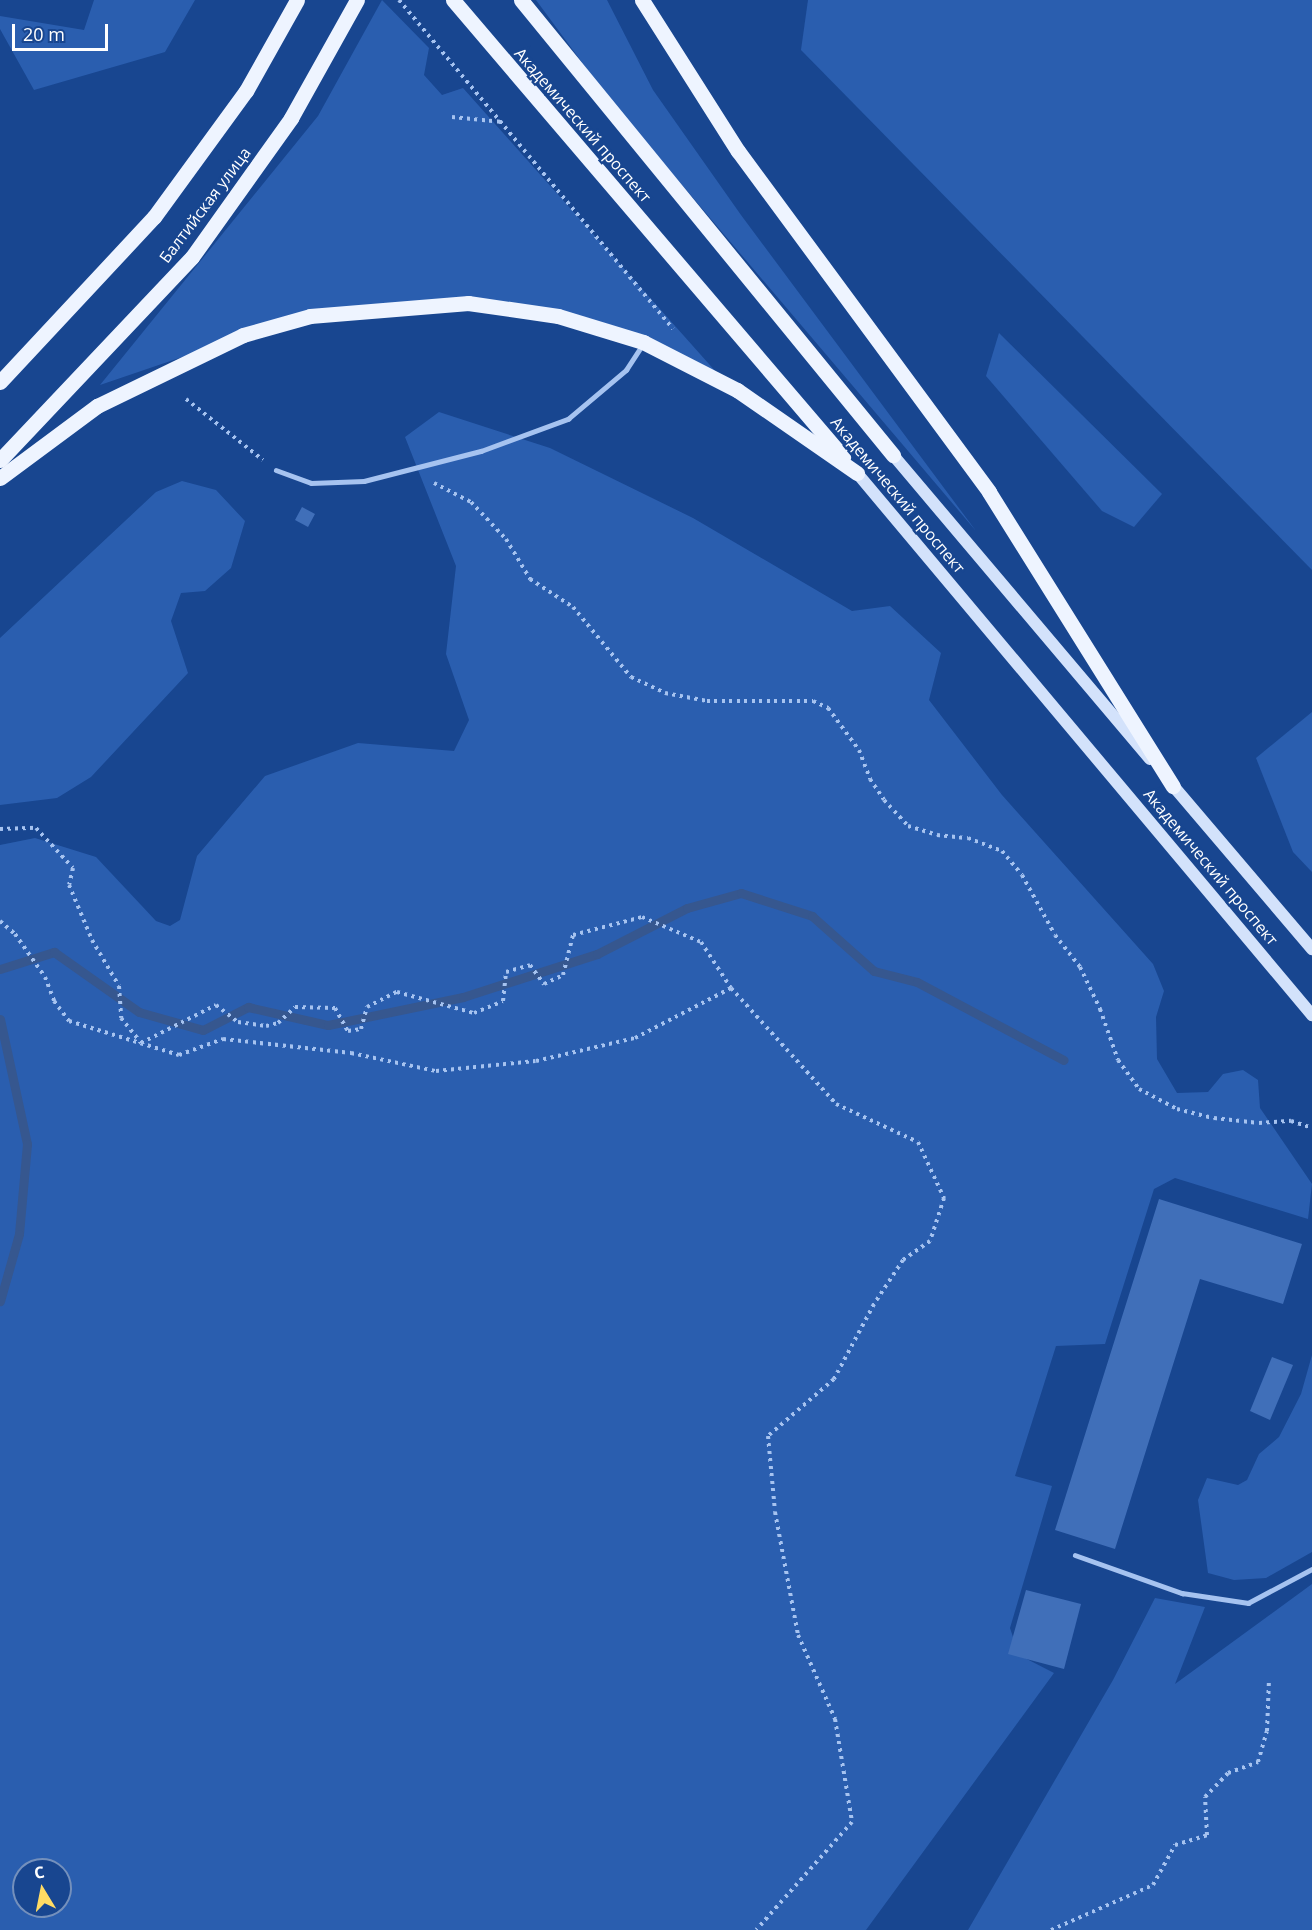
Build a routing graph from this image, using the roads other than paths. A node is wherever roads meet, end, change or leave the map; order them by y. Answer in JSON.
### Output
{"nodes":[{"id":1,"x":297,"y":0,"type":"edge"},
{"id":2,"x":357,"y":0,"type":"edge"},
{"id":3,"x":453,"y":0,"type":"edge"},
{"id":4,"x":521,"y":0,"type":"edge"},
{"id":5,"x":642,"y":0,"type":"edge"},
{"id":6,"x":643,"y":342,"type":"junction"},
{"id":7,"x":0,"y":382,"type":"edge"},
{"id":8,"x":893,"y":455,"type":"joint"},
{"id":9,"x":0,"y":460,"type":"edge"},
{"id":10,"x":276,"y":470,"type":"road end"},
{"id":11,"x":857,"y":473,"type":"junction"},
{"id":12,"x":0,"y":478,"type":"edge"},
{"id":13,"x":1173,"y":786,"type":"junction"},
{"id":14,"x":1312,"y":949,"type":"edge"},
{"id":15,"x":1312,"y":1016,"type":"edge"},
{"id":16,"x":1075,"y":1555,"type":"dead end"},
{"id":17,"x":1312,"y":1569,"type":"edge"}],
"edges":[{"from":1,"to":7,"type":"main road","name":"Балтийская улица"},
{"from":2,"to":9,"type":"main road","name":"Балтийская улица"},
{"from":3,"to":11,"type":"main road","name":"Академический проспект"},
{"from":4,"to":8,"type":"main road","name":"Академический проспект"},
{"from":5,"to":13,"type":"main road"},
{"from":6,"to":10,"type":"lane"},
{"from":6,"to":11,"type":"main road"},
{"from":6,"to":12,"type":"main road"},
{"from":8,"to":13,"type":"main road","name":"Академический проспект"},
{"from":11,"to":15,"type":"main road","name":"Академический проспект"},
{"from":13,"to":14,"type":"main road","name":"Академический проспект"},
{"from":16,"to":17,"type":"lane"}]}
